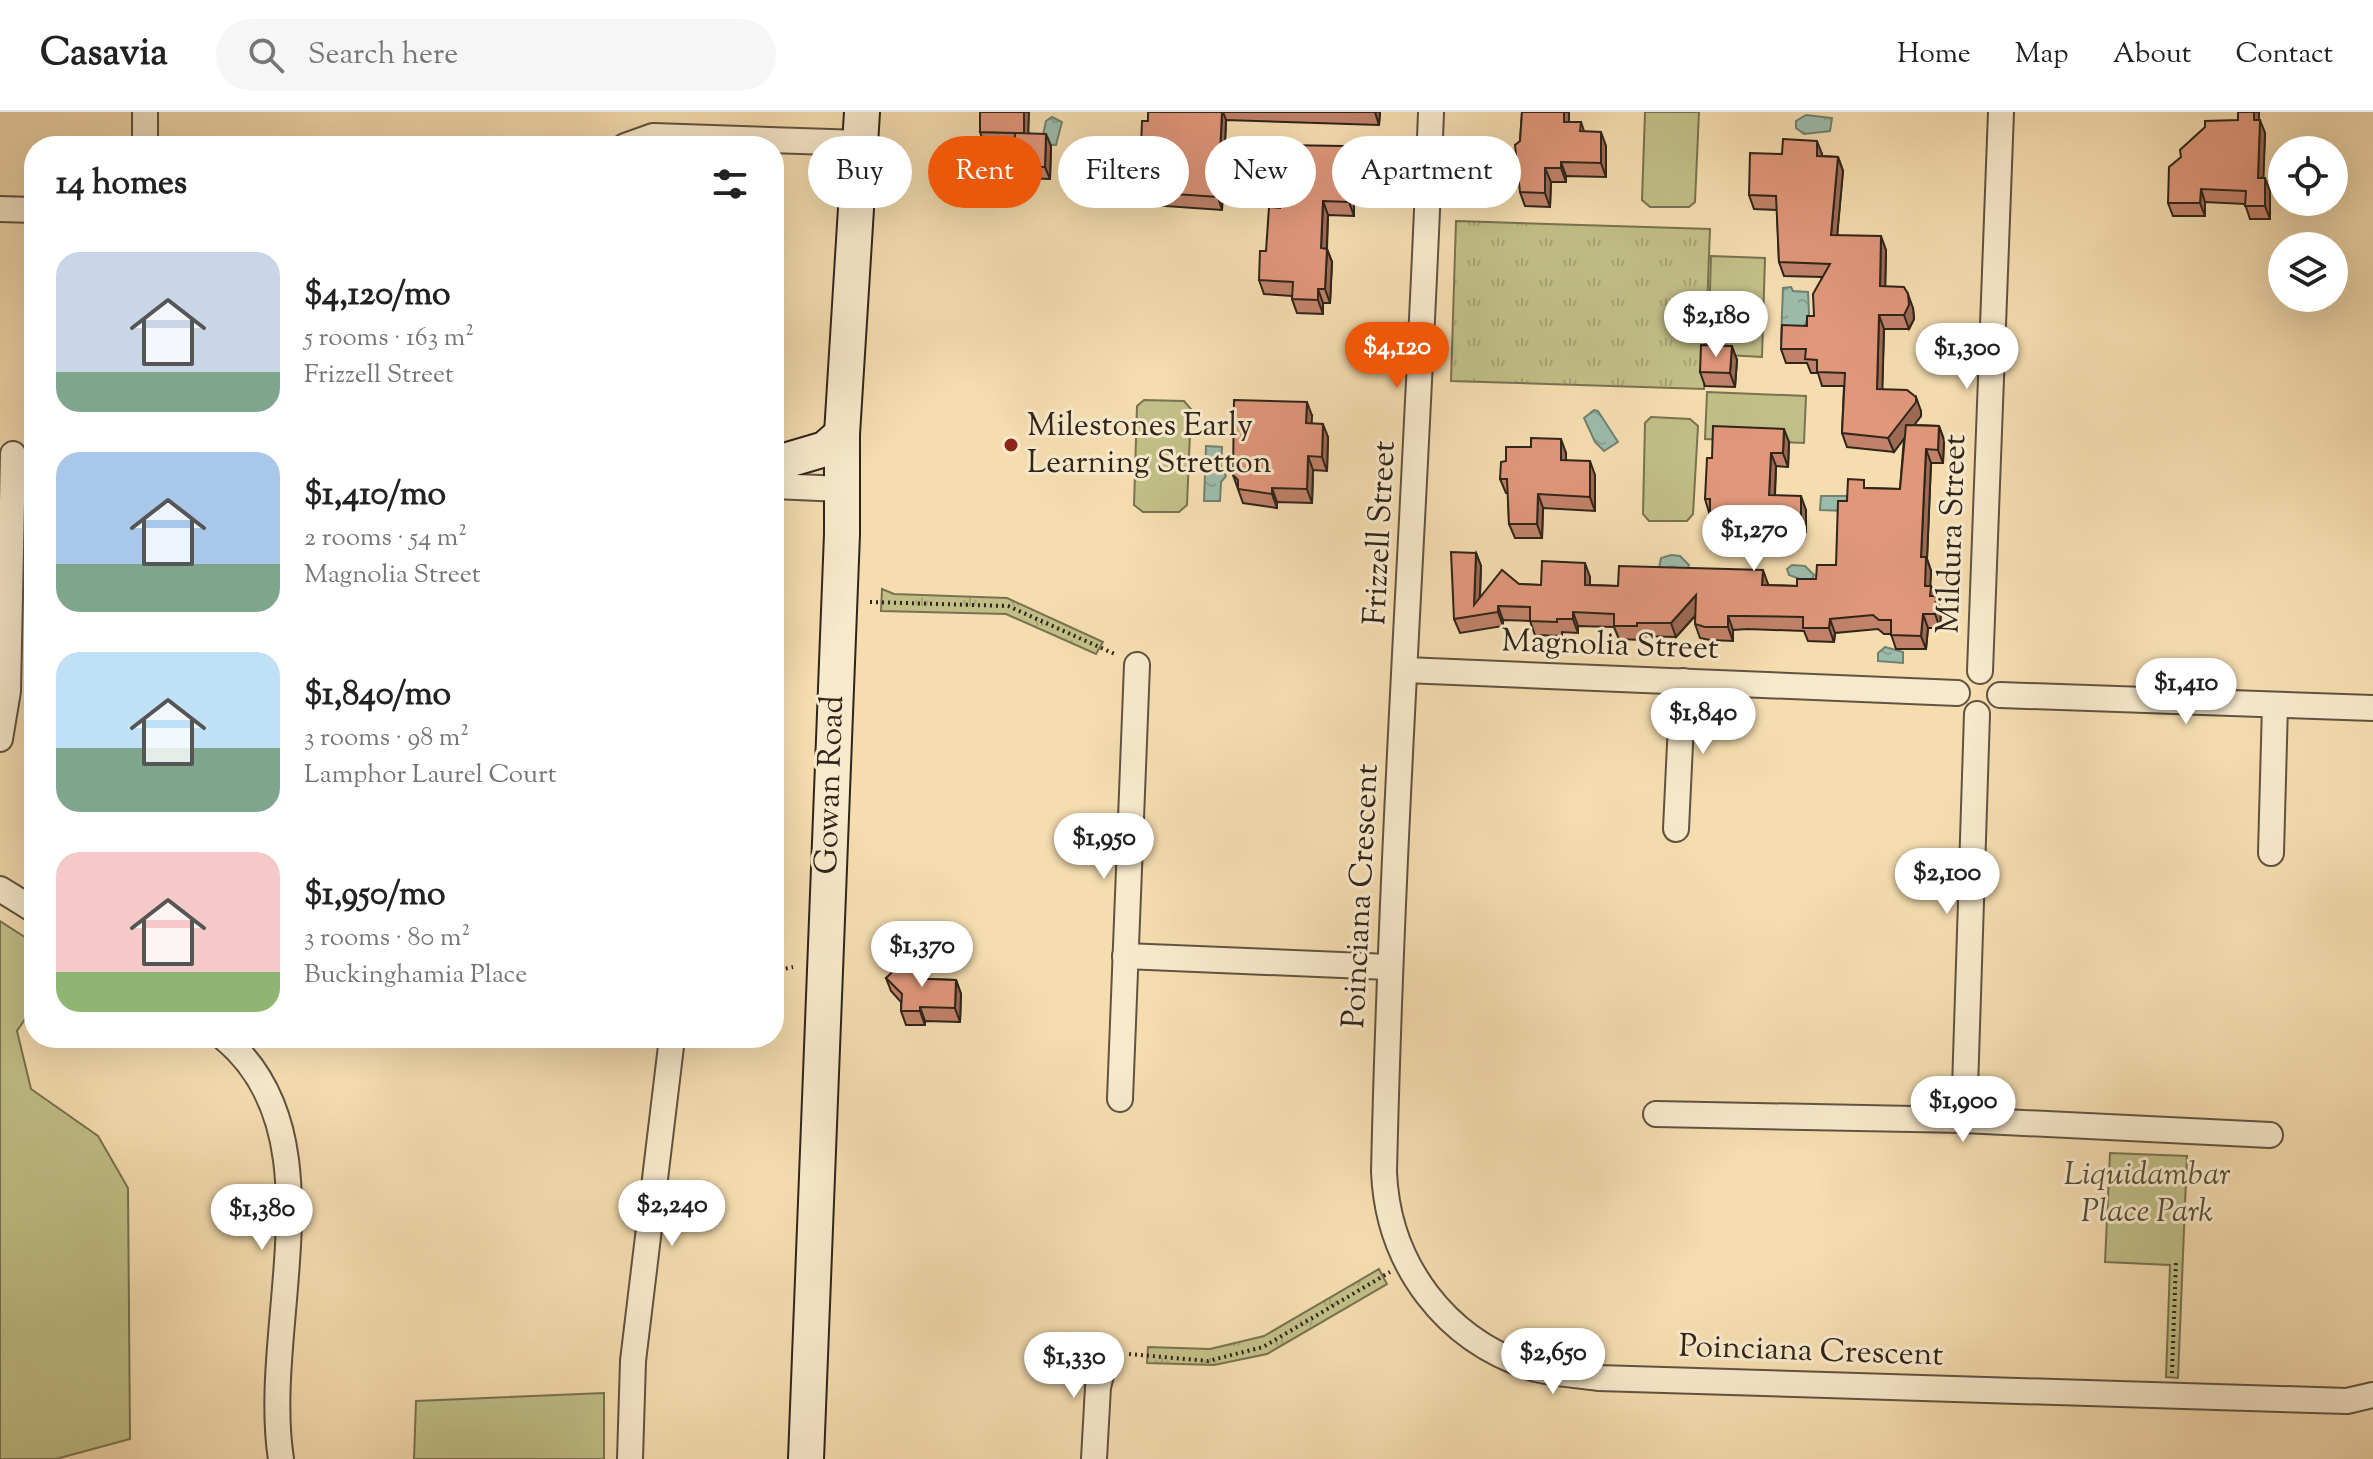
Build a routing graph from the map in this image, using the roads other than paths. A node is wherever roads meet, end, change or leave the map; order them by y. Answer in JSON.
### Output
{"nodes":[{"id":1,"x":145,"y":112,"type":"edge"},
{"id":2,"x":1431,"y":112,"type":"edge"},
{"id":3,"x":2001,"y":112,"type":"edge"},
{"id":4,"x":650,"y":124,"type":"edge"},
{"id":5,"x":861,"y":128,"type":"edge"},
{"id":6,"x":145,"y":136,"type":"edge"},
{"id":7,"x":0,"y":209,"type":"edge"},
{"id":8,"x":24,"y":210,"type":"edge"},
{"id":9,"x":842,"y":434,"type":"junction"},
{"id":10,"x":16,"y":454,"type":"edge"},
{"id":11,"x":784,"y":461,"type":"edge"},
{"id":12,"x":784,"y":486,"type":"edge"},
{"id":13,"x":842,"y":489,"type":"junction"},
{"id":14,"x":1137,"y":665,"type":"road end"},
{"id":15,"x":1405,"y":670,"type":"junction"},
{"id":16,"x":1980,"y":671,"type":"junction"},
{"id":17,"x":1683,"y":681,"type":"junction"},
{"id":18,"x":1957,"y":693,"type":"junction"},
{"id":19,"x":2000,"y":695,"type":"junction"},
{"id":20,"x":2275,"y":705,"type":"junction"},
{"id":21,"x":2373,"y":708,"type":"edge"},
{"id":22,"x":1977,"y":714,"type":"junction"},
{"id":23,"x":0,"y":739,"type":"edge"},
{"id":24,"x":1676,"y":829,"type":"dead end"},
{"id":25,"x":2271,"y":853,"type":"dead end"},
{"id":26,"x":0,"y":889,"type":"edge"},
{"id":27,"x":24,"y":904,"type":"edge"},
{"id":28,"x":1125,"y":956,"type":"junction"},
{"id":29,"x":1389,"y":967,"type":"junction"},
{"id":30,"x":236,"y":1048,"type":"edge"},
{"id":31,"x":671,"y":1048,"type":"edge"},
{"id":32,"x":1120,"y":1099,"type":"dead end"},
{"id":33,"x":1656,"y":1114,"type":"dead end"},
{"id":34,"x":1964,"y":1120,"type":"junction"},
{"id":35,"x":2270,"y":1135,"type":"dead end"},
{"id":36,"x":1107,"y":1351,"type":"road end"},
{"id":37,"x":2373,"y":1395,"type":"edge"},
{"id":38,"x":281,"y":1459,"type":"edge"},
{"id":39,"x":630,"y":1459,"type":"edge"},
{"id":40,"x":806,"y":1459,"type":"edge"},
{"id":41,"x":1094,"y":1459,"type":"edge"}],
"edges":[{"from":1,"to":6,"type":"street"},
{"from":2,"to":15,"type":"street","name":"Frizzell Street"},
{"from":3,"to":16,"type":"street","name":"Mildura Street"},
{"from":4,"to":5,"type":"street"},
{"from":5,"to":9,"type":"main road","name":"Gowan Road"},
{"from":7,"to":8,"type":"street"},
{"from":9,"to":11,"type":"main road"},
{"from":9,"to":13,"type":"main road","name":"Gowan Road"},
{"from":10,"to":23,"type":"street"},
{"from":12,"to":13,"type":"street"},
{"from":13,"to":40,"type":"main road","name":"Gowan Road"},
{"from":14,"to":28,"type":"street"},
{"from":15,"to":17,"type":"street","name":"Magnolia Street"},
{"from":15,"to":29,"type":"street","name":"Poinciana Crescent"},
{"from":16,"to":18,"type":"street"},
{"from":16,"to":19,"type":"street"},
{"from":17,"to":18,"type":"street","name":"Magnolia Street"},
{"from":17,"to":24,"type":"street"},
{"from":18,"to":22,"type":"street"},
{"from":19,"to":20,"type":"street"},
{"from":19,"to":22,"type":"street"},
{"from":20,"to":21,"type":"street"},
{"from":20,"to":25,"type":"street"},
{"from":22,"to":34,"type":"street"},
{"from":26,"to":27,"type":"street"},
{"from":28,"to":29,"type":"street"},
{"from":28,"to":32,"type":"street"},
{"from":29,"to":37,"type":"street","name":"Poinciana Crescent"},
{"from":30,"to":38,"type":"street"},
{"from":31,"to":39,"type":"street"},
{"from":33,"to":34,"type":"street"},
{"from":34,"to":35,"type":"street"},
{"from":36,"to":41,"type":"street"}]}
